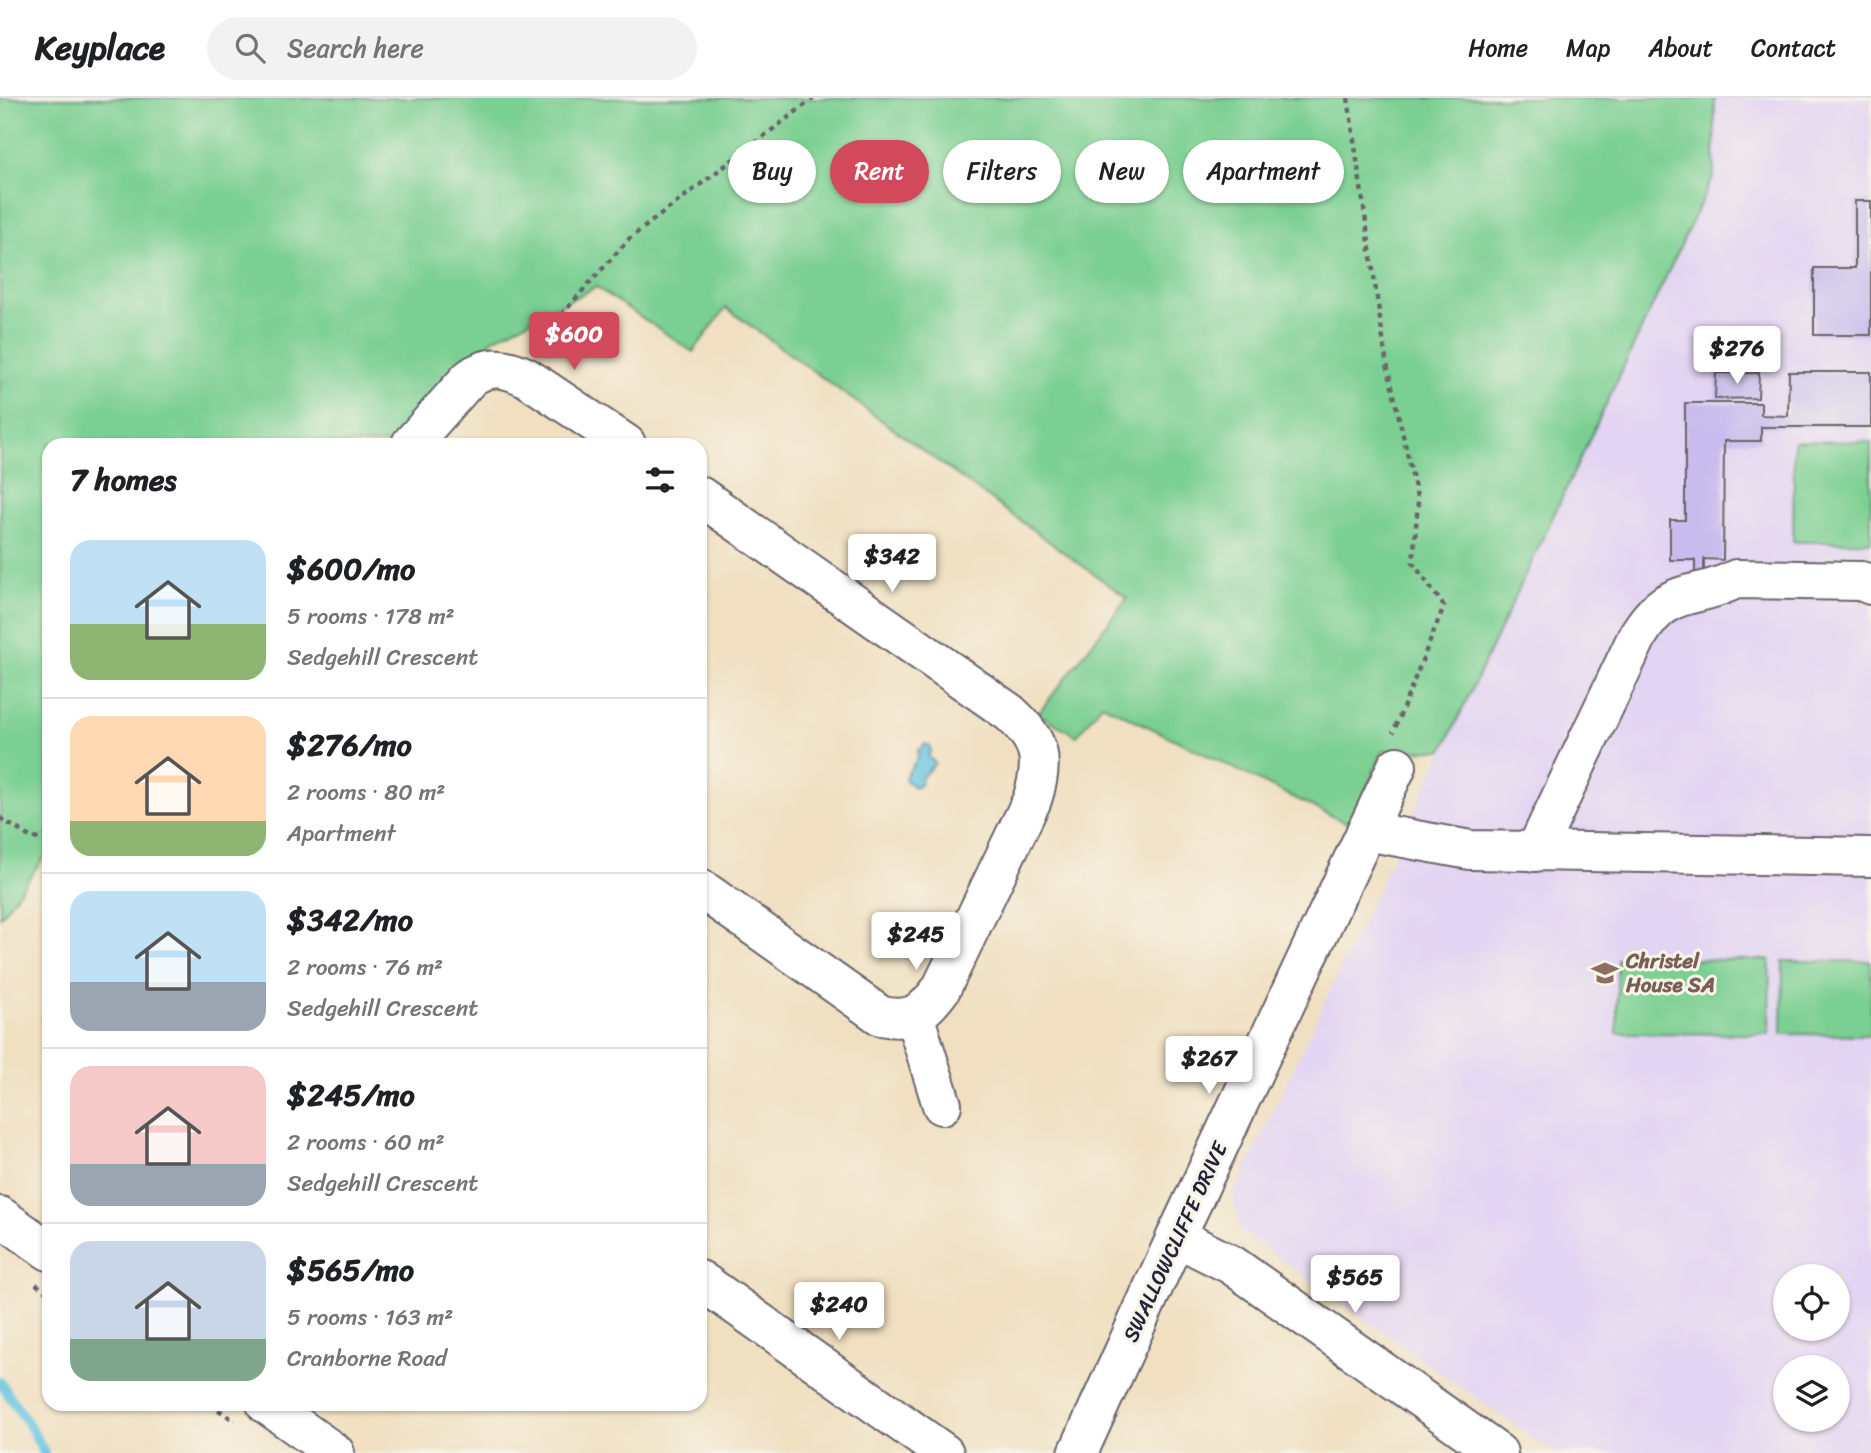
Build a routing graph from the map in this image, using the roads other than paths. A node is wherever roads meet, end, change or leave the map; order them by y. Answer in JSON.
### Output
{"nodes":[{"id":1,"x":416,"y":438,"type":"edge"},
{"id":2,"x":616,"y":438,"type":"edge"},
{"id":3,"x":707,"y":501,"type":"edge"},
{"id":4,"x":1871,"y":585,"type":"edge"},
{"id":5,"x":1397,"y":766,"type":"road end"},
{"id":6,"x":1366,"y":831,"type":"junction"},
{"id":7,"x":1535,"y":852,"type":"junction"},
{"id":8,"x":1871,"y":857,"type":"edge"},
{"id":9,"x":707,"y":893,"type":"edge"},
{"id":10,"x":914,"y":1015,"type":"junction"},
{"id":11,"x":942,"y":1105,"type":"dead end"},
{"id":12,"x":0,"y":1216,"type":"edge"},
{"id":13,"x":1176,"y":1237,"type":"junction"},
{"id":14,"x":42,"y":1246,"type":"edge"},
{"id":15,"x":707,"y":1285,"type":"edge"},
{"id":16,"x":275,"y":1411,"type":"edge"},
{"id":17,"x":1483,"y":1449,"type":"edge"},
{"id":18,"x":335,"y":1453,"type":"edge"},
{"id":19,"x":944,"y":1453,"type":"edge"},
{"id":20,"x":1078,"y":1453,"type":"edge"}],
"edges":[{"from":1,"to":2,"type":"street"},
{"from":3,"to":10,"type":"street"},
{"from":4,"to":7,"type":"street"},
{"from":5,"to":6,"type":"street","name":"SWALLOWCLIFFE DRIVE"},
{"from":6,"to":7,"type":"street"},
{"from":6,"to":13,"type":"street","name":"SWALLOWCLIFFE DRIVE"},
{"from":7,"to":8,"type":"street"},
{"from":9,"to":10,"type":"street"},
{"from":10,"to":11,"type":"street"},
{"from":12,"to":14,"type":"street"},
{"from":13,"to":17,"type":"street"},
{"from":13,"to":20,"type":"street","name":"SWALLOWCLIFFE DRIVE"},
{"from":15,"to":19,"type":"street"},
{"from":16,"to":18,"type":"street"}]}
